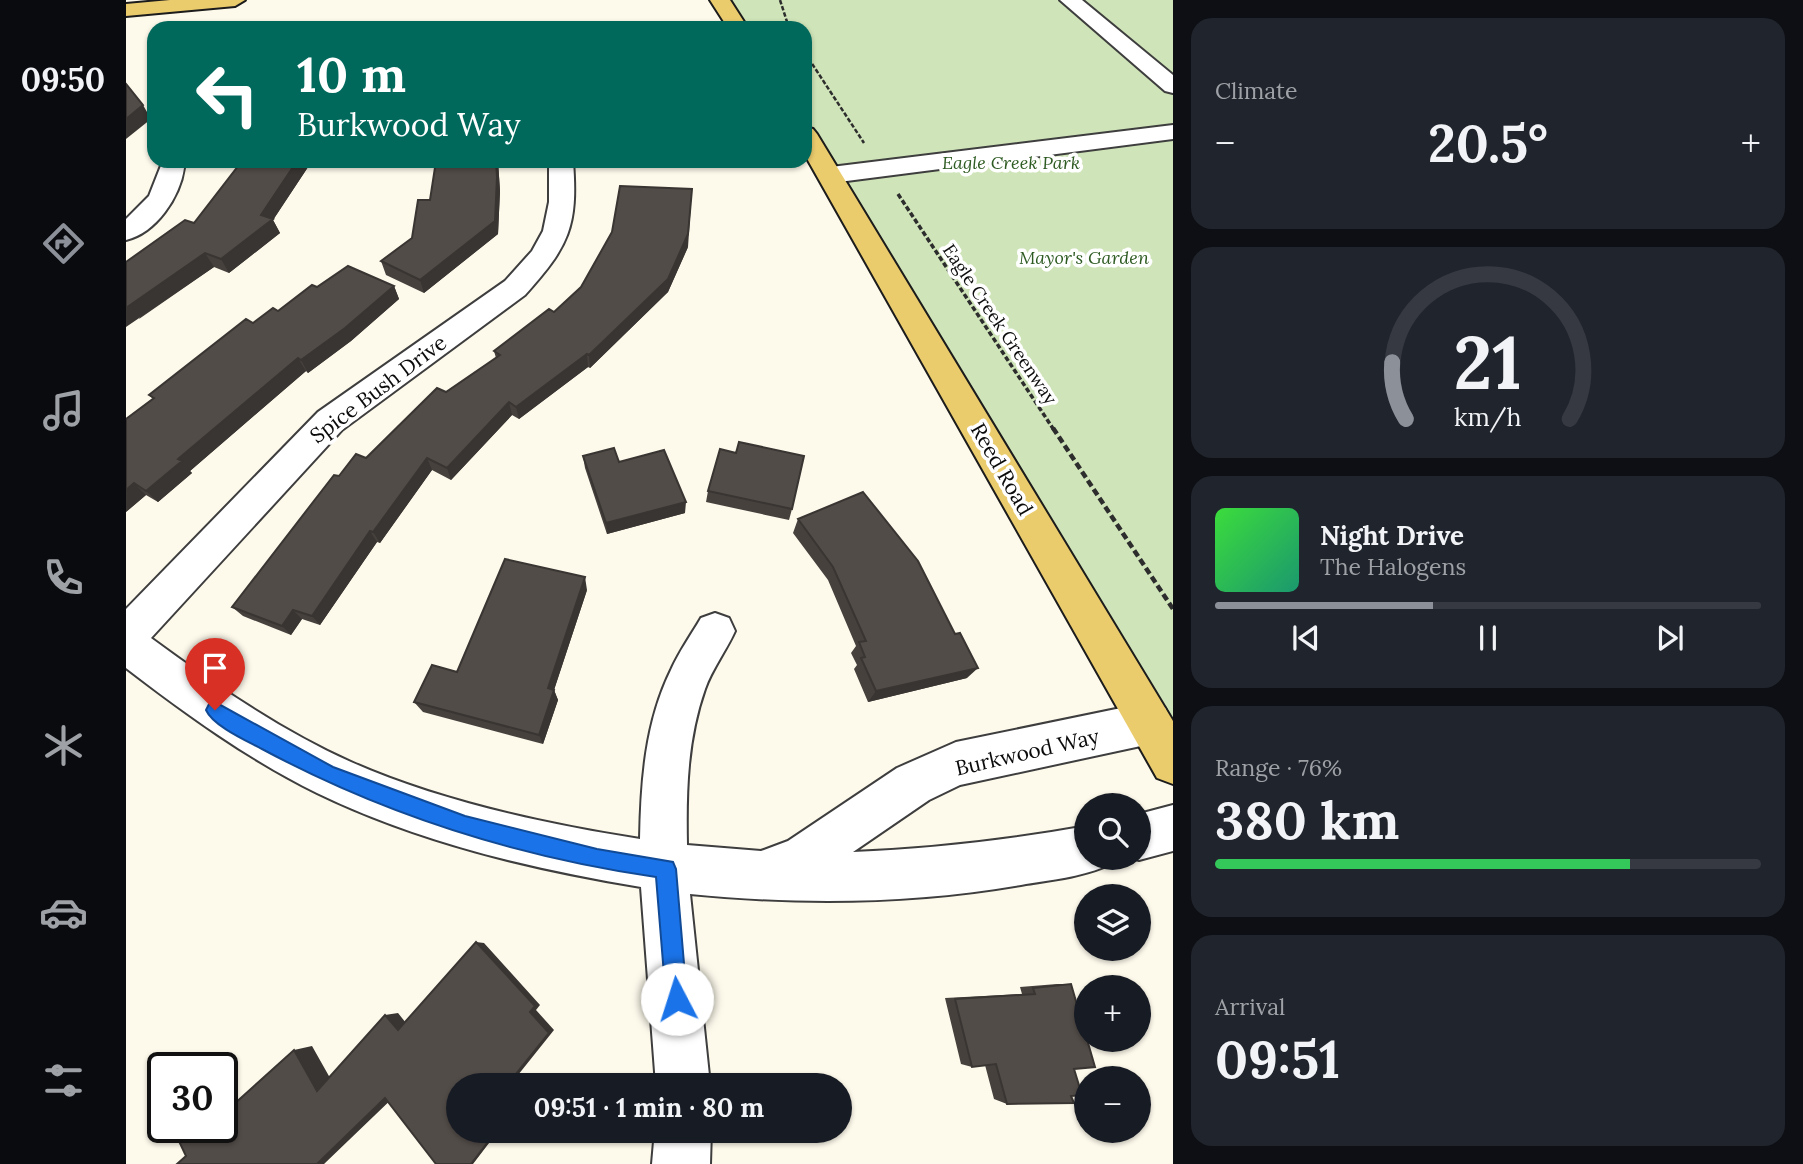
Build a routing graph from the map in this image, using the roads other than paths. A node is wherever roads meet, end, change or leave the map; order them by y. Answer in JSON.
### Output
{"nodes":[{"id":1,"x":235,"y":0,"type":"edge"},
{"id":2,"x":720,"y":0,"type":"edge"},
{"id":3,"x":1070,"y":0,"type":"edge"},
{"id":4,"x":126,"y":10,"type":"edge"},
{"id":5,"x":734,"y":21,"type":"edge"},
{"id":6,"x":1173,"y":86,"type":"edge"},
{"id":7,"x":1173,"y":132,"type":"edge"},
{"id":8,"x":812,"y":145,"type":"edge"},
{"id":9,"x":171,"y":168,"type":"dead end"},
{"id":10,"x":562,"y":168,"type":"edge"},
{"id":11,"x":831,"y":175,"type":"junction"},
{"id":12,"x":126,"y":232,"type":"edge"},
{"id":13,"x":715,"y":631,"type":"dead end"},
{"id":14,"x":126,"y":637,"type":"edge"},
{"id":15,"x":126,"y":644,"type":"edge"},
{"id":16,"x":1150,"y":723,"type":"junction"},
{"id":17,"x":1173,"y":762,"type":"edge"},
{"id":18,"x":1173,"y":828,"type":"edge"},
{"id":19,"x":1151,"y":834,"type":"edge"},
{"id":20,"x":1074,"y":853,"type":"edge"},
{"id":21,"x":666,"y":869,"type":"junction"},
{"id":22,"x":763,"y":874,"type":"junction"},
{"id":23,"x":682,"y":1073,"type":"edge"},
{"id":24,"x":682,"y":1143,"type":"edge"},
{"id":25,"x":681,"y":1164,"type":"edge"}],
"edges":[{"from":1,"to":4,"type":"main road"},
{"from":2,"to":5,"type":"main road"},
{"from":3,"to":6,"type":"street"},
{"from":7,"to":11,"type":"street"},
{"from":8,"to":11,"type":"main road","name":"Reed Road"},
{"from":9,"to":12,"type":"street"},
{"from":10,"to":14,"type":"street","name":"Spice Bush Drive"},
{"from":11,"to":16,"type":"main road","name":"Reed Road"},
{"from":13,"to":21,"type":"street"},
{"from":15,"to":21,"type":"street","name":"Burkwood Way"},
{"from":16,"to":17,"type":"main road","name":"Reed Road"},
{"from":16,"to":22,"type":"street","name":"Burkwood Way"},
{"from":18,"to":19,"type":"street"},
{"from":20,"to":22,"type":"street","name":"Burkwood Way"},
{"from":21,"to":22,"type":"street","name":"Burkwood Way"},
{"from":21,"to":23,"type":"street"},
{"from":24,"to":25,"type":"street"}]}
